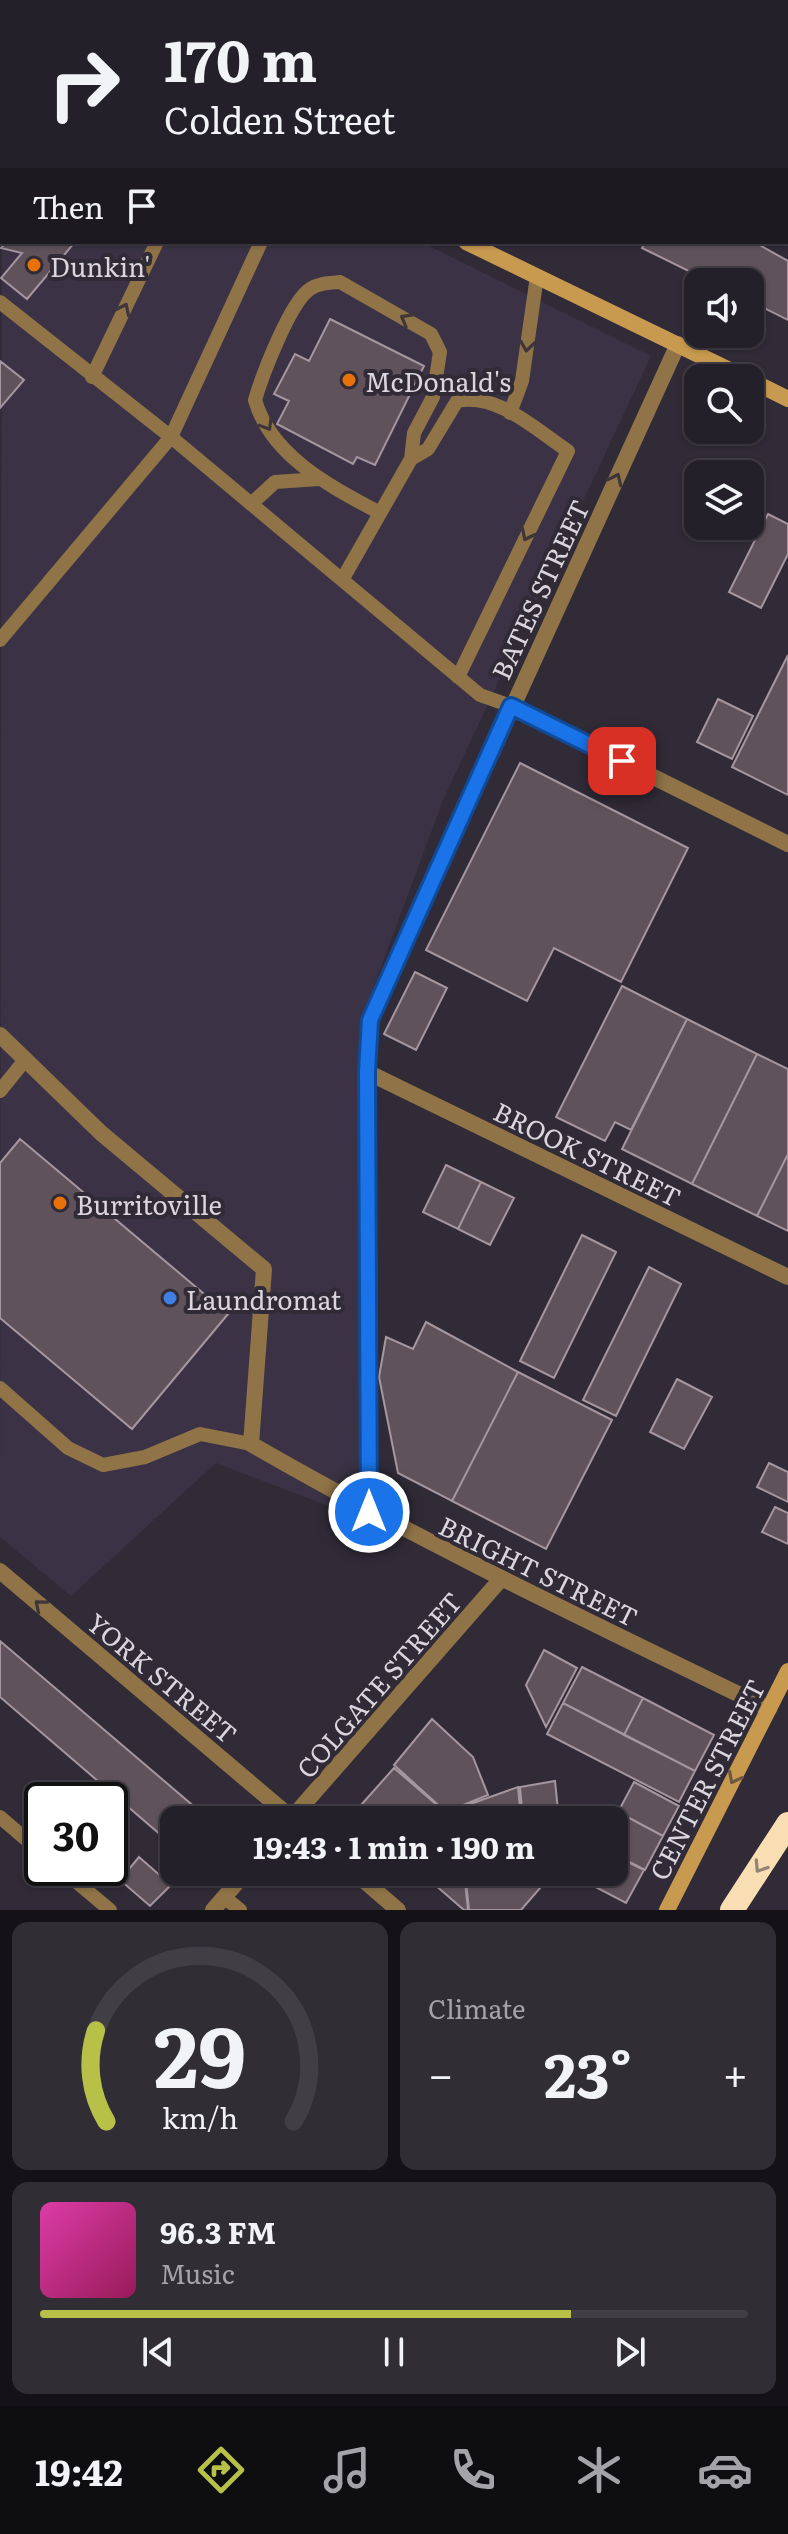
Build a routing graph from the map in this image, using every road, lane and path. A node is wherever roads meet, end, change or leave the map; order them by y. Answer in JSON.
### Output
{"nodes":[{"id":1,"x":156,"y":244,"type":"edge"},
{"id":2,"x":260,"y":244,"type":"edge"},
{"id":3,"x":470,"y":244,"type":"edge"},
{"id":4,"x":537,"y":276,"type":"junction"},
{"id":5,"x":0,"y":302,"type":"edge"},
{"id":6,"x":678,"y":344,"type":"junction"},
{"id":7,"x":718,"y":364,"type":"edge"},
{"id":8,"x":92,"y":377,"type":"junction"},
{"id":9,"x":764,"y":387,"type":"edge"},
{"id":10,"x":788,"y":399,"type":"edge"},
{"id":11,"x":510,"y":413,"type":"junction"},
{"id":12,"x":171,"y":437,"type":"junction"},
{"id":13,"x":411,"y":459,"type":"junction"},
{"id":14,"x":319,"y":479,"type":"junction"},
{"id":15,"x":251,"y":504,"type":"junction"},
{"id":16,"x":380,"y":513,"type":"junction"},
{"id":17,"x":342,"y":580,"type":"junction"},
{"id":18,"x":0,"y":640,"type":"edge"},
{"id":19,"x":458,"y":677,"type":"junction"},
{"id":20,"x":511,"y":706,"type":"junction"},
{"id":21,"x":788,"y":844,"type":"edge"},
{"id":22,"x":0,"y":1035,"type":"edge"},
{"id":23,"x":25,"y":1060,"type":"junction"},
{"id":24,"x":367,"y":1072,"type":"junction"},
{"id":25,"x":0,"y":1091,"type":"edge"},
{"id":26,"x":788,"y":1277,"type":"edge"},
{"id":27,"x":0,"y":1388,"type":"edge"},
{"id":28,"x":251,"y":1444,"type":"junction"},
{"id":29,"x":369,"y":1512,"type":"junction"},
{"id":30,"x":0,"y":1571,"type":"edge"},
{"id":31,"x":501,"y":1579,"type":"junction"},
{"id":32,"x":788,"y":1671,"type":"edge"},
{"id":33,"x":769,"y":1709,"type":"junction"},
{"id":34,"x":277,"y":1806,"type":"edge"},
{"id":35,"x":303,"y":1806,"type":"edge"},
{"id":36,"x":0,"y":1817,"type":"edge"},
{"id":37,"x":788,"y":1824,"type":"edge"},
{"id":38,"x":24,"y":1838,"type":"edge"},
{"id":39,"x":81,"y":1886,"type":"edge"},
{"id":40,"x":234,"y":1886,"type":"edge"},
{"id":41,"x":370,"y":1886,"type":"edge"},
{"id":42,"x":224,"y":1897,"type":"junction"},
{"id":43,"x":110,"y":1910,"type":"edge"},
{"id":44,"x":213,"y":1910,"type":"edge"},
{"id":45,"x":240,"y":1910,"type":"edge"},
{"id":46,"x":398,"y":1910,"type":"edge"},
{"id":47,"x":667,"y":1910,"type":"edge"},
{"id":48,"x":732,"y":1910,"type":"edge"}],
"edges":[{"from":8,"to":1,"type":"lane","one_way":true},
{"from":2,"to":12,"type":"lane"},
{"from":3,"to":4,"type":"main road"},
{"from":4,"to":6,"type":"main road"},
{"from":4,"to":11,"type":"lane","one_way":true},
{"from":5,"to":8,"type":"lane"},
{"from":6,"to":7,"type":"main road"},
{"from":20,"to":6,"type":"street","name":"BATES STREET","one_way":true},
{"from":8,"to":12,"type":"lane"},
{"from":9,"to":10,"type":"main road"},
{"from":11,"to":13,"type":"lane"},
{"from":11,"to":19,"type":"lane","one_way":true},
{"from":12,"to":15,"type":"lane"},
{"from":12,"to":18,"type":"lane"},
{"from":13,"to":14,"type":"lane","one_way":true},
{"from":13,"to":16,"type":"lane"},
{"from":14,"to":15,"type":"lane"},
{"from":14,"to":16,"type":"lane"},
{"from":15,"to":17,"type":"lane"},
{"from":16,"to":17,"type":"lane"},
{"from":17,"to":19,"type":"lane"},
{"from":19,"to":20,"type":"lane"},
{"from":20,"to":21,"type":"street"},
{"from":20,"to":24,"type":"street","name":"BATES STREET"},
{"from":22,"to":23,"type":"street"},
{"from":23,"to":25,"type":"lane"},
{"from":23,"to":28,"type":"street"},
{"from":24,"to":26,"type":"street","name":"BROOK STREET"},
{"from":24,"to":29,"type":"street","name":"BATES STREET"},
{"from":27,"to":28,"type":"lane"},
{"from":28,"to":29,"type":"street","name":"BRIGHT STREET"},
{"from":29,"to":31,"type":"street","name":"BRIGHT STREET"},
{"from":34,"to":30,"type":"street","name":"YORK STREET","one_way":true},
{"from":31,"to":33,"type":"street","name":"BRIGHT STREET"},
{"from":31,"to":35,"type":"street","name":"COLGATE STREET"},
{"from":32,"to":33,"type":"main road","name":"CENTER STREET"},
{"from":33,"to":47,"type":"main road","name":"CENTER STREET","one_way":true},
{"from":36,"to":38,"type":"lane"},
{"from":37,"to":48,"type":"highway","one_way":true},
{"from":39,"to":43,"type":"lane"},
{"from":40,"to":42,"type":"street"},
{"from":41,"to":46,"type":"street"},
{"from":42,"to":44,"type":"street"},
{"from":42,"to":45,"type":"lane"}]}
